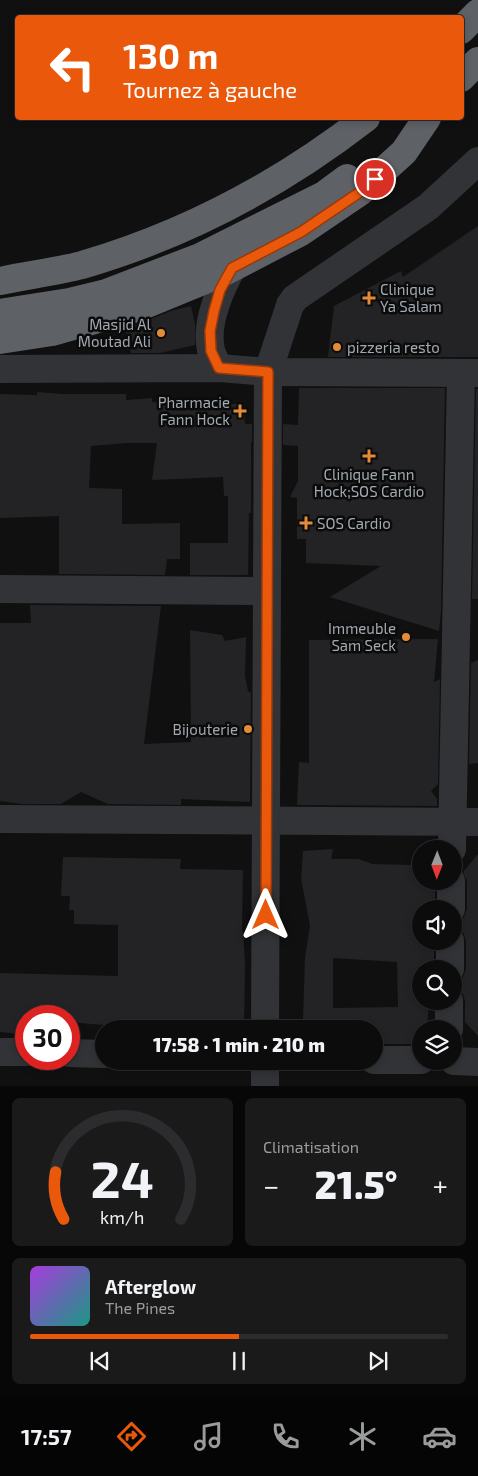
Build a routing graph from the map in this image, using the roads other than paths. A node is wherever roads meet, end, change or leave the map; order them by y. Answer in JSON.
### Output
{"nodes":[{"id":1,"x":478,"y":13,"type":"edge"},
{"id":2,"x":464,"y":27,"type":"edge"},
{"id":3,"x":478,"y":61,"type":"edge"},
{"id":4,"x":464,"y":75,"type":"edge"},
{"id":5,"x":363,"y":120,"type":"edge"},
{"id":6,"x":420,"y":120,"type":"edge"},
{"id":7,"x":426,"y":120,"type":"edge"},
{"id":8,"x":478,"y":161,"type":"edge"},
{"id":9,"x":232,"y":268,"type":"junction"},
{"id":10,"x":0,"y":281,"type":"edge"},
{"id":11,"x":0,"y":313,"type":"edge"},
{"id":12,"x":0,"y":340,"type":"edge"},
{"id":13,"x":219,"y":368,"type":"junction"},
{"id":14,"x":0,"y":369,"type":"edge"},
{"id":15,"x":268,"y":372,"type":"junction"},
{"id":16,"x":470,"y":373,"type":"edge"},
{"id":17,"x":0,"y":589,"type":"edge"},
{"id":18,"x":267,"y":590,"type":"junction"},
{"id":19,"x":0,"y":819,"type":"edge"},
{"id":20,"x":266,"y":820,"type":"junction"},
{"id":21,"x":461,"y":831,"type":"edge"},
{"id":22,"x":265,"y":1020,"type":"edge"},
{"id":23,"x":0,"y":1052,"type":"edge"},
{"id":24,"x":15,"y":1052,"type":"edge"},
{"id":25,"x":80,"y":1053,"type":"edge"},
{"id":26,"x":95,"y":1054,"type":"edge"},
{"id":27,"x":383,"y":1060,"type":"edge"},
{"id":28,"x":412,"y":1060,"type":"edge"},
{"id":29,"x":462,"y":1061,"type":"edge"},
{"id":30,"x":478,"y":1062,"type":"edge"},
{"id":31,"x":265,"y":1070,"type":"edge"},
{"id":32,"x":265,"y":1086,"type":"edge"}],
"edges":[{"from":1,"to":2,"type":"highway"},
{"from":3,"to":4,"type":"highway"},
{"from":5,"to":10,"type":"highway"},
{"from":6,"to":11,"type":"highway"},
{"from":7,"to":9,"type":"highway"},
{"from":8,"to":15,"type":"street"},
{"from":9,"to":12,"type":"highway"},
{"from":9,"to":13,"type":"street"},
{"from":13,"to":14,"type":"street"},
{"from":13,"to":15,"type":"street"},
{"from":15,"to":16,"type":"street"},
{"from":15,"to":18,"type":"street"},
{"from":16,"to":21,"type":"street"},
{"from":17,"to":18,"type":"street"},
{"from":18,"to":20,"type":"street"},
{"from":19,"to":20,"type":"street"},
{"from":20,"to":21,"type":"street"},
{"from":20,"to":22,"type":"street"},
{"from":23,"to":24,"type":"street"},
{"from":25,"to":26,"type":"street"},
{"from":27,"to":28,"type":"street"},
{"from":29,"to":30,"type":"street"},
{"from":31,"to":32,"type":"street"}]}
